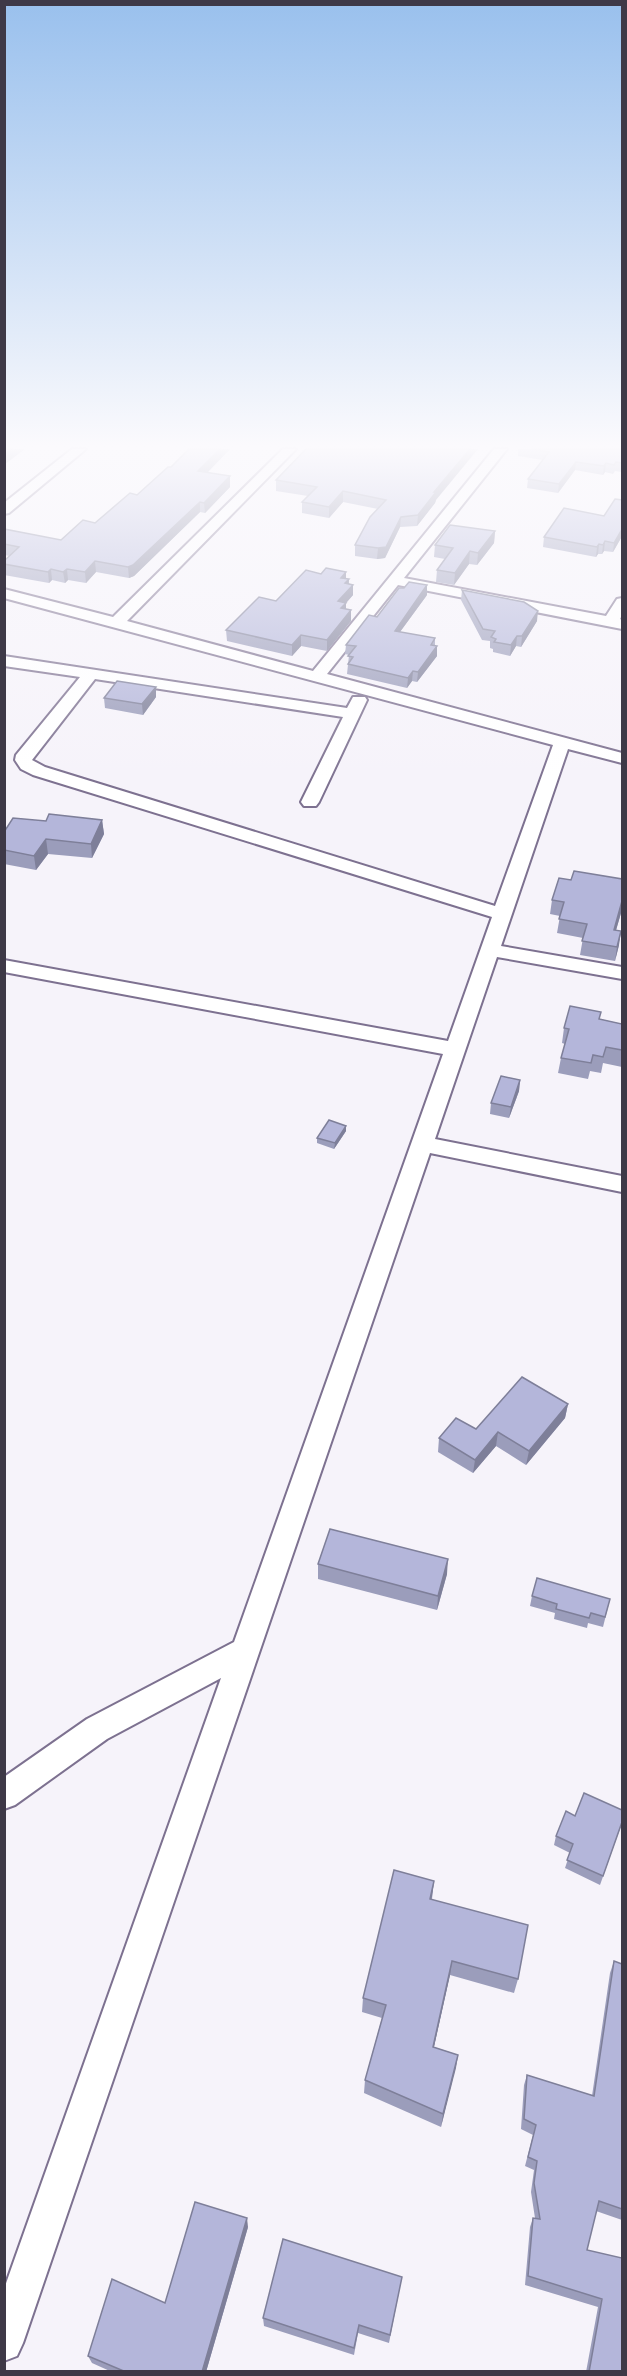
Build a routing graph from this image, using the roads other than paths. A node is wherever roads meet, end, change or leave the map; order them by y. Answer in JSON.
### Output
{"nodes":[{"id":1,"x":179,"y":560,"type":"edge"},
{"id":2,"x":410,"y":560,"type":"edge"},
{"id":3,"x":394,"y":580,"type":"junction"},
{"id":4,"x":4,"y":593,"type":"edge"},
{"id":5,"x":622,"y":602,"type":"edge"},
{"id":6,"x":116,"y":623,"type":"junction"},
{"id":7,"x":617,"y":623,"type":"edge"},
{"id":8,"x":4,"y":661,"type":"edge"},
{"id":9,"x":91,"y":674,"type":"junction"},
{"id":10,"x":317,"y":676,"type":"junction"},
{"id":11,"x":365,"y":689,"type":"junction"},
{"id":12,"x":351,"y":713,"type":"junction"},
{"id":13,"x":562,"y":742,"type":"junction"},
{"id":14,"x":622,"y":758,"type":"edge"},
{"id":15,"x":310,"y":802,"type":"dead end"},
{"id":16,"x":502,"y":914,"type":"junction"},
{"id":17,"x":489,"y":950,"type":"junction"},
{"id":18,"x":4,"y":966,"type":"edge"},
{"id":19,"x":622,"y":974,"type":"edge"},
{"id":20,"x":455,"y":1049,"type":"junction"},
{"id":21,"x":422,"y":1144,"type":"junction"},
{"id":22,"x":622,"y":1184,"type":"edge"},
{"id":23,"x":246,"y":1650,"type":"junction"},
{"id":24,"x":4,"y":1795,"type":"edge"},
{"id":25,"x":4,"y":2343,"type":"edge"}],
"edges":[{"from":1,"to":6,"type":"street"},
{"from":2,"to":3,"type":"street"},
{"from":3,"to":7,"type":"street"},
{"from":3,"to":10,"type":"street"},
{"from":4,"to":6,"type":"street"},
{"from":5,"to":7,"type":"street"},
{"from":6,"to":10,"type":"street"},
{"from":8,"to":9,"type":"street"},
{"from":9,"to":12,"type":"street"},
{"from":9,"to":16,"type":"street"},
{"from":10,"to":11,"type":"street"},
{"from":11,"to":12,"type":"street"},
{"from":11,"to":13,"type":"street"},
{"from":12,"to":15,"type":"street"},
{"from":13,"to":14,"type":"street"},
{"from":13,"to":16,"type":"street"},
{"from":16,"to":17,"type":"street"},
{"from":17,"to":19,"type":"street"},
{"from":17,"to":20,"type":"street"},
{"from":18,"to":20,"type":"street"},
{"from":20,"to":21,"type":"street"},
{"from":21,"to":22,"type":"street"},
{"from":21,"to":23,"type":"street"},
{"from":23,"to":24,"type":"street"},
{"from":23,"to":25,"type":"street"}]}
